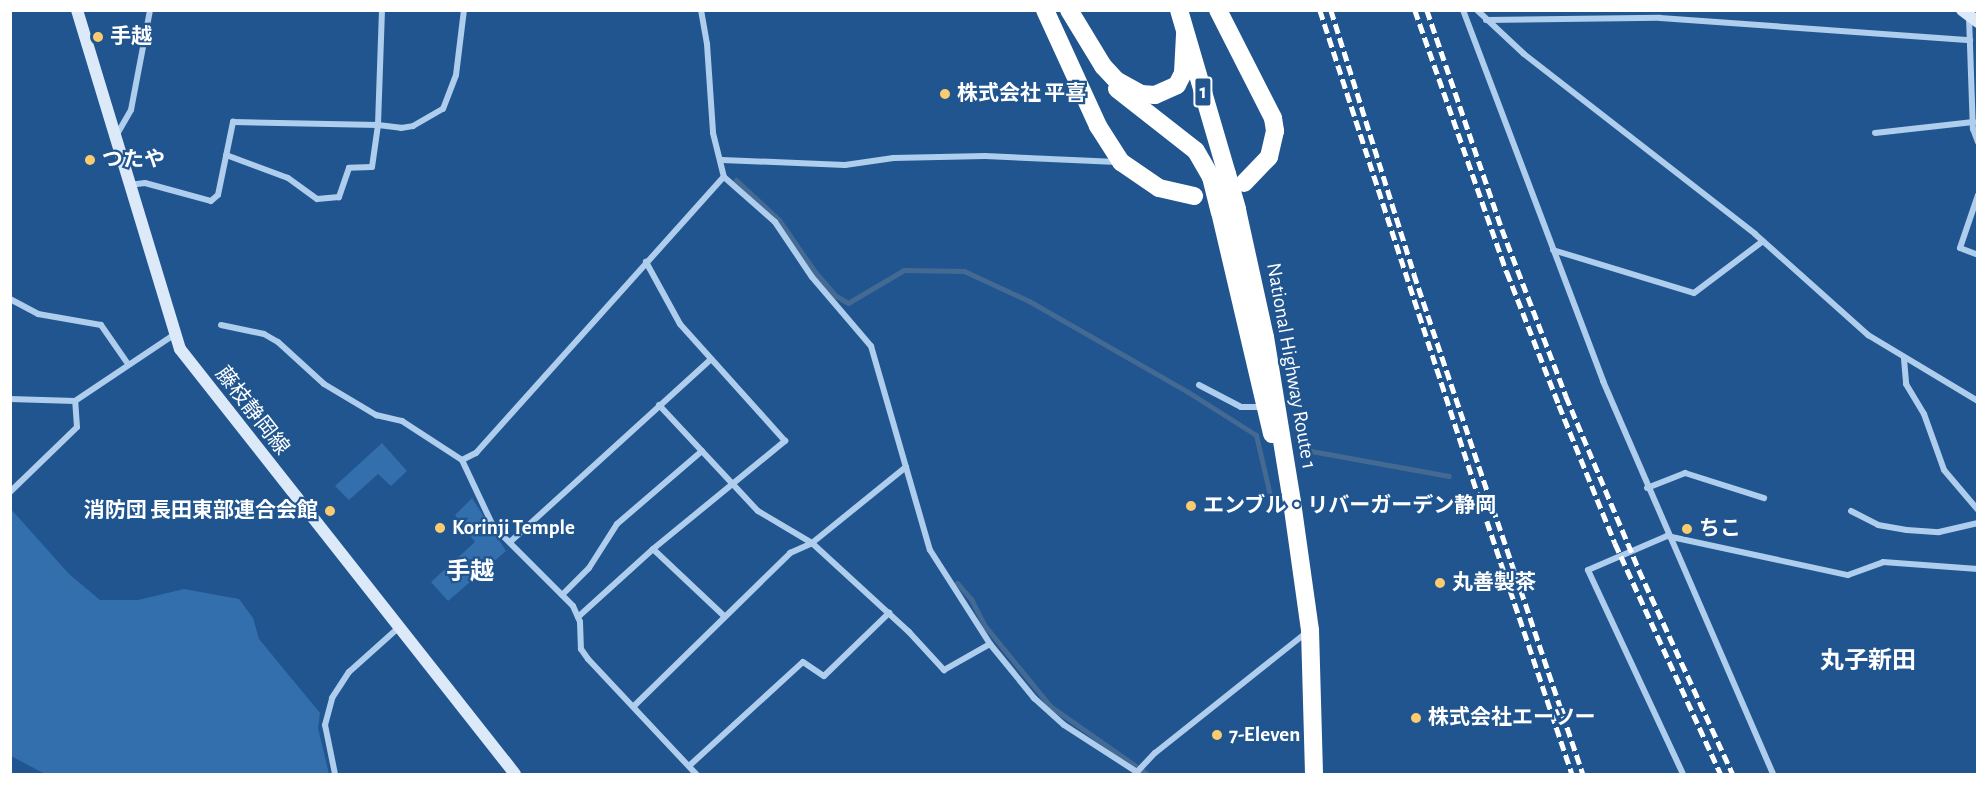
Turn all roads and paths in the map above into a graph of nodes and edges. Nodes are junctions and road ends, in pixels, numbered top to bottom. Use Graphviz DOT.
graph roads {
  1 [pos="77,10"];
  2 [pos="150,10"];
  3 [pos="382,10"];
  4 [pos="464,10"];
  5 [pos="701,10"];
  6 [pos="1045,10"];
  7 [pos="1069,10"];
  8 [pos="1179,10"];
  9 [pos="1218,10"];
  10 [pos="1463,10"];
  11 [pos="1477,10"];
  12 [pos="1970,16"];
  13 [pos="1486,20"];
  14 [pos="1185,33"];
  15 [pos="1970,40"];
  16 [pos="1089,45"];
  17 [pos="1973,122"];
  18 [pos="378,125"];
  19 [pos="1875,133"];
  20 [pos="115,136"];
  21 [pos="1977,142"];
  22 [pos="226,155"];
  23 [pos="722,160"];
  24 [pos="1121,162"];
  25 [pos="1219,175"];
  26 [pos="724,177"];
  27 [pos="1244,183"];
  28 [pos="129,185"];
  29 [pos="1977,195"];
  30 [pos="1194,196"];
  31 [pos="1229,211"];
  32 [pos="1763,241"];
  33 [pos="1552,250"];
  34 [pos="1977,255"];
  35 [pos="646,262"];
  36 [pos="10,299"];
  37 [pos="221,325"];
  38 [pos="175,334"];
  39 [pos="711,359"];
  40 [pos="1904,359"];
  41 [pos="128,364"];
  42 [pos="1199,385"];
  43 [pos="10,399"];
  44 [pos="75,401"];
  45 [pos="1977,401"];
  46 [pos="659,405"];
  47 [pos="1264,407"];
  48 [pos="702,451"];
  49 [pos="462,460"];
  50 [pos="906,467"];
  51 [pos="732,483"];
  52 [pos="1647,488"];
  53 [pos="10,492"];
  54 [pos="1764,498"];
  55 [pos="1292,502"];
  56 [pos="1977,510"];
  57 [pos="1851,511"];
  58 [pos="1977,524"];
  59 [pos="1667,537"];
  60 [pos="510,542"];
  61 [pos="812,543"];
  62 [pos="653,549"];
  63 [pos="1977,569"];
  64 [pos="562,595"];
  65 [pos="889,614"];
  66 [pos="724,616"];
  67 [pos="578,617"];
  68 [pos="398,628"];
  69 [pos="1310,630"];
  70 [pos="990,644"];
  71 [pos="634,706"];
  72 [pos="689,766"];
  73 [pos="1136,773"];
  74 [pos="334,774"];
  75 [pos="515,774"];
  76 [pos="696,774"];
  77 [pos="1314,774"];
  78 [pos="1683,774"];
  79 [pos="1773,774"];
  1 -- 20 [label="main road, 藤枝静岡線"];
  2 -- 20 [label="street"];
  3 -- 18 [label="street"];
  4 -- 18 [label="street"];
  5 -- 23 [label="street"];
  6 -- 24 [label="highway"];
  7 -- 16 [label="highway"];
  8 -- 14 [label="highway, National Highway Route 1 / 1"];
  9 -- 27 [label="highway"];
  10 -- 33 [label="street"];
  11 -- 13 [label="street"];
  12 -- 15 [label="street"];
  13 -- 15 [label="street"];
  13 -- 32 [label="street"];
  14 -- 16 [label="highway"];
  14 -- 25 [label="highway, National Highway Route 1 / 1"];
  15 -- 17 [label="street"];
  16 -- 25 [label="highway"];
  17 -- 19 [label="street"];
  17 -- 21 [label="street"];
  18 -- 22 [label="street"];
  18 -- 22 [label="street"];
  20 -- 28 [label="main road, 藤枝静岡線"];
  22 -- 28 [label="street"];
  23 -- 24 [label="street"];
  23 -- 26 [label="street"];
  24 -- 30 [label="highway"];
  25 -- 31 [label="highway, National Highway Route 1 / 1, bridge"];
  26 -- 35 [label="street"];
  26 -- 50 [label="street"];
  28 -- 38 [label="main road, 藤枝静岡線"];
  29 -- 34 [label="street"];
  31 -- 47 [label="highway"];
  31 -- 55 [label="highway, National Highway Route 1 / 1"];
  32 -- 33 [label="street"];
  32 -- 40 [label="street"];
  33 -- 52 [label="street"];
  35 -- 39 [label="street"];
  35 -- 49 [label="street"];
  36 -- 41 [label="street"];
  37 -- 49 [label="street"];
  38 -- 41 [label="street"];
  38 -- 68 [label="main road, 藤枝静岡線"];
  39 -- 46 [label="street"];
  39 -- 51 [label="street"];
  40 -- 45 [label="street"];
  40 -- 56 [label="street"];
  41 -- 44 [label="street"];
  42 -- 47 [label="street"];
  43 -- 44 [label="street"];
  44 -- 53 [label="street"];
  46 -- 48 [label="street"];
  46 -- 60 [label="street"];
  47 -- 55 [label="highway"];
  48 -- 51 [label="street"];
  48 -- 64 [label="street"];
  49 -- 60 [label="street"];
  50 -- 61 [label="street"];
  50 -- 70 [label="street"];
  51 -- 61 [label="street"];
  51 -- 62 [label="street"];
  52 -- 54 [label="street"];
  52 -- 59 [label="street"];
  55 -- 69 [label="highway, National Highway Route 1 / 1"];
  57 -- 58 [label="street"];
  59 -- 63 [label="street"];
  59 -- 78 [label="street"];
  59 -- 79 [label="street"];
  60 -- 64 [label="street"];
  61 -- 65 [label="street"];
  61 -- 66 [label="street"];
  62 -- 66 [label="street"];
  62 -- 67 [label="street"];
  64 -- 67 [label="street"];
  65 -- 70 [label="street"];
  65 -- 72 [label="street"];
  66 -- 71 [label="street"];
  67 -- 71 [label="street"];
  68 -- 74 [label="street"];
  68 -- 75 [label="main road, 藤枝静岡線"];
  69 -- 73 [label="street"];
  69 -- 77 [label="highway, National Highway Route 1 / 1"];
  70 -- 73 [label="street"];
  71 -- 72 [label="street"];
  72 -- 76 [label="street"];
}
